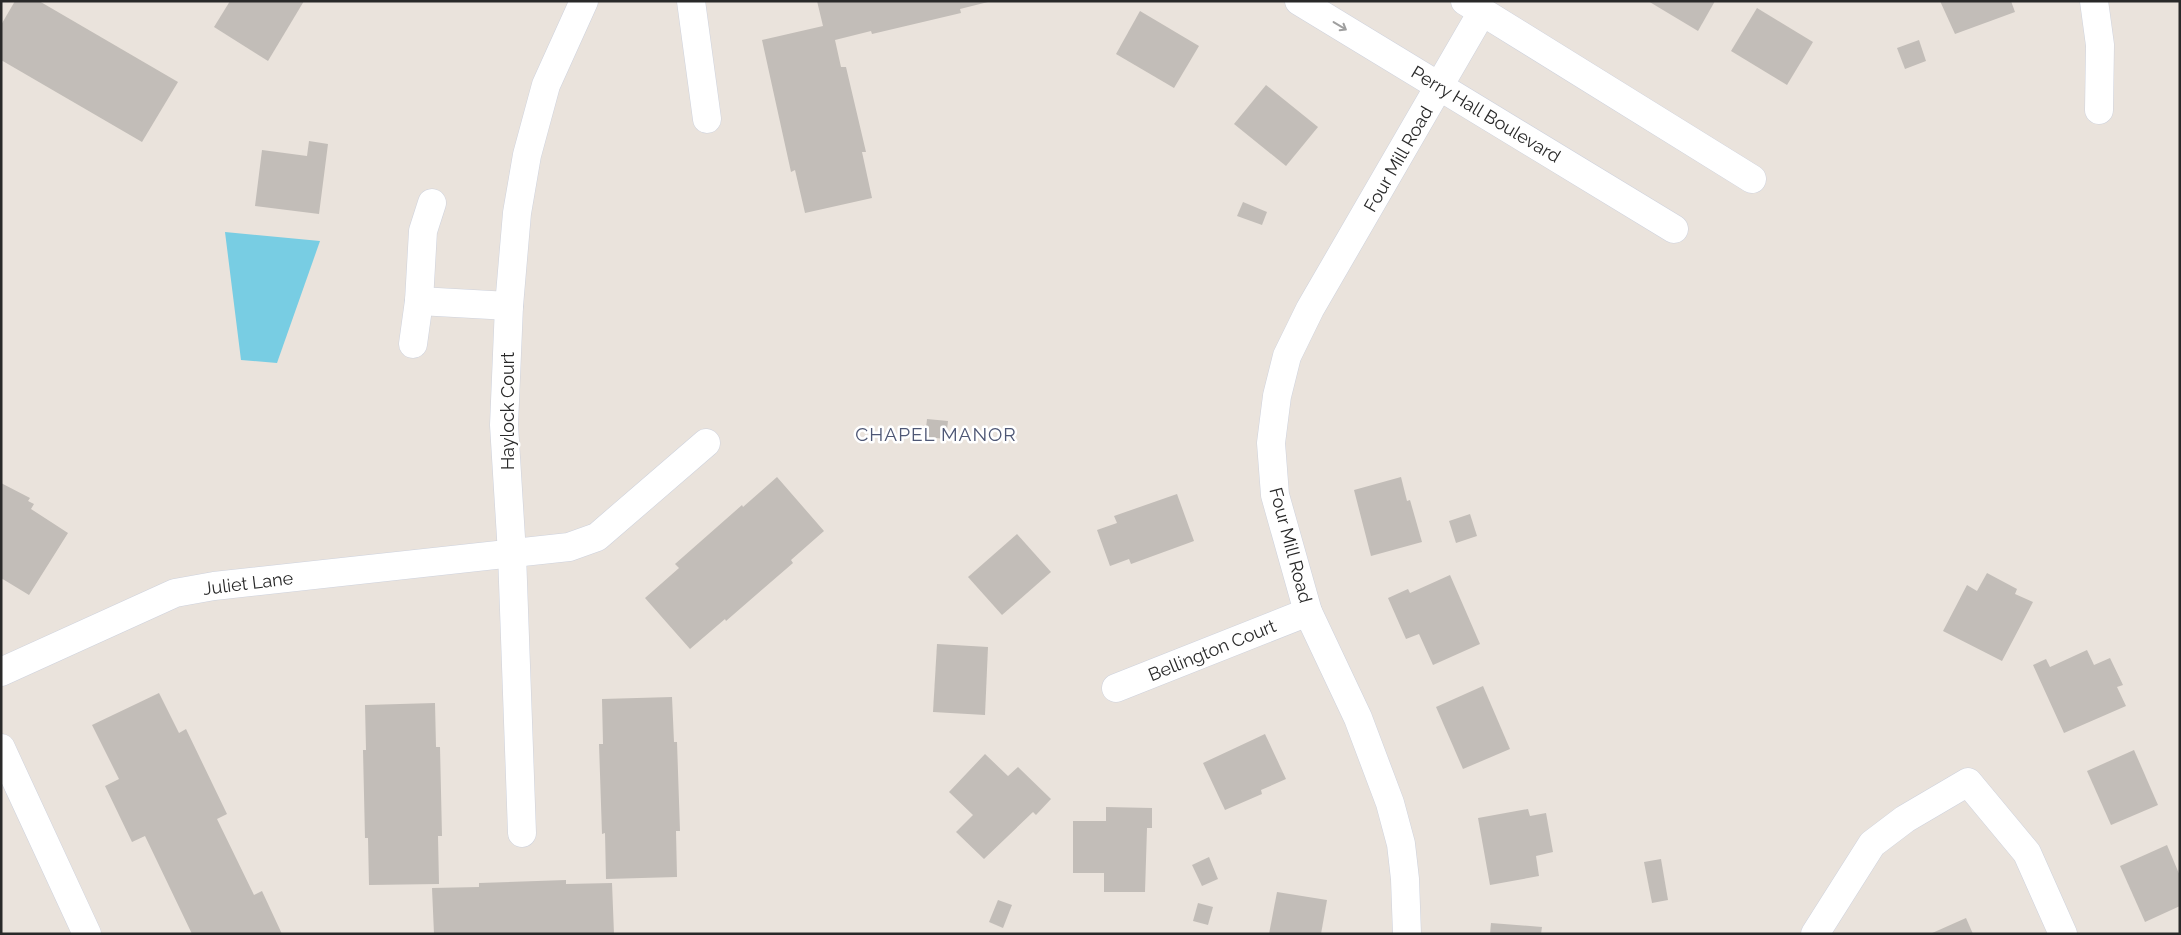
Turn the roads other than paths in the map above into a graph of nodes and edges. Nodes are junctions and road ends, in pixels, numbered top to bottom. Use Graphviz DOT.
graph roads {
  1 [pos="584,1"];
  2 [pos="691,1"];
  3 [pos="1299,1"];
  4 [pos="2094,1"];
  5 [pos="1474,6"];
  6 [pos="1440,85"];
  7 [pos="2100,110"];
  8 [pos="707,119"];
  9 [pos="1752,179"];
  10 [pos="432,203"];
  11 [pos="1674,229"];
  12 [pos="418,301"];
  13 [pos="509,306"];
  14 [pos="413,344"];
  15 [pos="706,443"];
  16 [pos="512,554"];
  17 [pos="1308,612"];
  18 [pos="1,672"];
  19 [pos="1116,688"];
  20 [pos="1,748"];
  21 [pos="522,834"];
  22 [pos="87,934"];
  23 [pos="1407,934"];
  24 [pos="1815,934"];
  25 [pos="2063,934"];
  1 -- 13 [label="street, Haylock Court"];
  2 -- 8 [label="street"];
  3 -- 6 [label="street, Perry Hall Boulevard, one-way"];
  4 -- 7 [label="street"];
  5 -- 6 [label="street, Four Mill Road"];
  5 -- 9 [label="street"];
  6 -- 11 [label="street, Perry Hall Boulevard"];
  6 -- 17 [label="street, Four Mill Road"];
  10 -- 12 [label="street"];
  12 -- 13 [label="street"];
  12 -- 14 [label="street"];
  13 -- 16 [label="street, Haylock Court"];
  15 -- 16 [label="street, Juliet Lane"];
  16 -- 18 [label="street, Juliet Lane"];
  16 -- 21 [label="street, Haylock Court"];
  17 -- 19 [label="street, Bellington Court"];
  17 -- 23 [label="street, Four Mill Road"];
  20 -- 22 [label="street"];
  24 -- 25 [label="street"];
}
